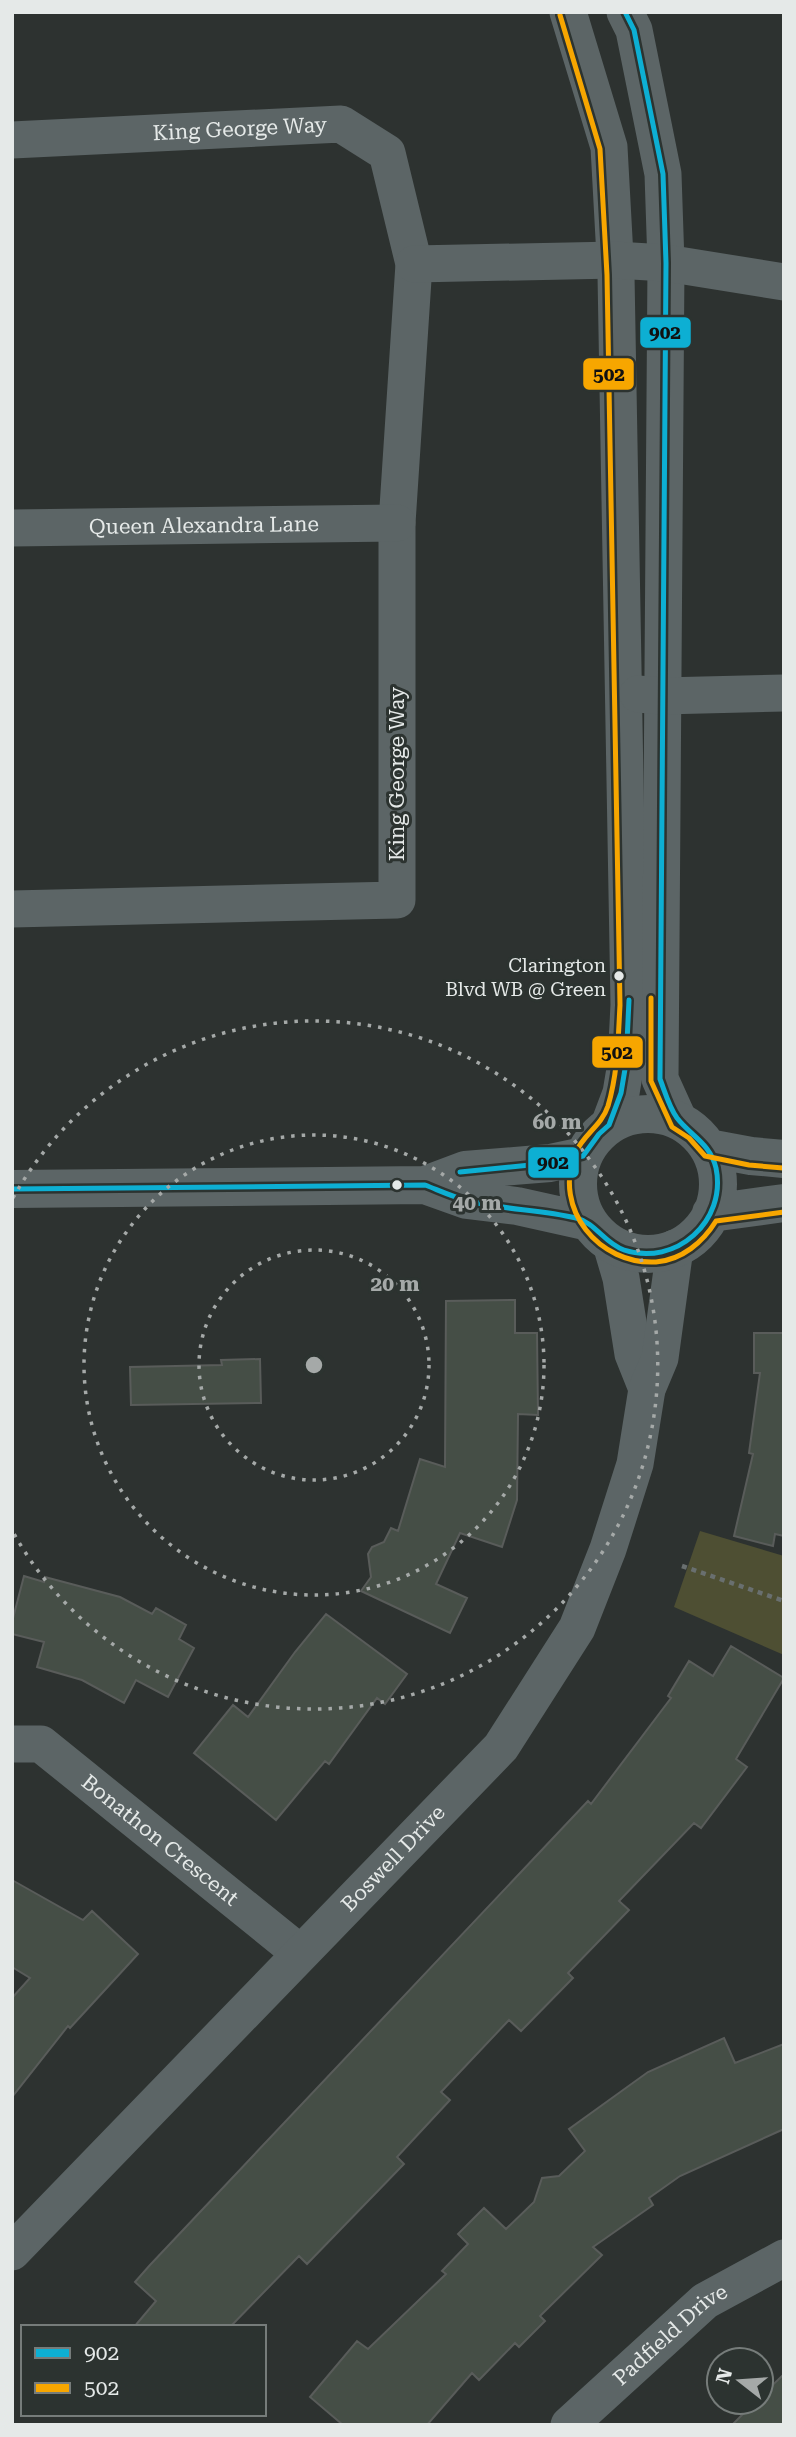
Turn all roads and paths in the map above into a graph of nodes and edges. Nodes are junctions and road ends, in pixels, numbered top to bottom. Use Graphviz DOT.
graph roads {
  1 [pos="568,12"];
  2 [pos="625,12"];
  3 [pos="12,140"];
  4 [pos="615,260"];
  5 [pos="666,263"];
  6 [pos="414,264"];
  7 [pos="784,282"];
  8 [pos="397,523"];
  9 [pos="12,527"];
  10 [pos="623,693"];
  11 [pos="784,693"];
  12 [pos="662,696"];
  13 [pos="12,909"];
  14 [pos="679,1121"];
  15 [pos="609,1125"];
  16 [pos="708,1148"];
  17 [pos="583,1156"];
  18 [pos="784,1159"];
  19 [pos="425,1185"];
  20 [pos="12,1189"];
  21 [pos="784,1203"];
  22 [pos="711,1213"];
  23 [pos="600,1233"];
  24 [pos="675,1248"];
  25 [pos="647,1389"];
  26 [pos="682,1566"];
  27 [pos="784,1601"];
  28 [pos="12,1744"];
  29 [pos="300,1953"];
  30 [pos="12,2252"];
  31 [pos="784,2258"];
  32 [pos="569,2425"];
  1 -- 4 [label="street"];
  2 -- 5 [label="street"];
  3 -- 6 [label="street, King George Way"];
  4 -- 5 [label="street"];
  4 -- 6 [label="street"];
  4 -- 10 [label="street"];
  5 -- 7 [label="street"];
  5 -- 12 [label="street"];
  6 -- 8 [label="street, King George Way"];
  8 -- 9 [label="street, Queen Alexandra Lane"];
  8 -- 13 [label="street, King George Way"];
  10 -- 12 [label="street"];
  10 -- 15 [label="street"];
  11 -- 12 [label="street"];
  12 -- 14 [label="street"];
  14 -- 15 [label="street"];
  14 -- 16 [label="street"];
  15 -- 17 [label="street"];
  16 -- 18 [label="street"];
  16 -- 22 [label="street"];
  17 -- 19 [label="street"];
  17 -- 23 [label="street"];
  19 -- 20 [label="street"];
  19 -- 23 [label="street"];
  21 -- 22 [label="street"];
  22 -- 24 [label="street"];
  23 -- 24 [label="street"];
  23 -- 25 [label="street"];
  24 -- 25 [label="street, Boswell Drive"];
  25 -- 29 [label="street, Boswell Drive"];
  26 -- 27 [label="path"];
  28 -- 29 [label="street, Bonathon Crescent"];
  29 -- 30 [label="street, Boswell Drive"];
  31 -- 32 [label="street, Padfield Drive"];
}
